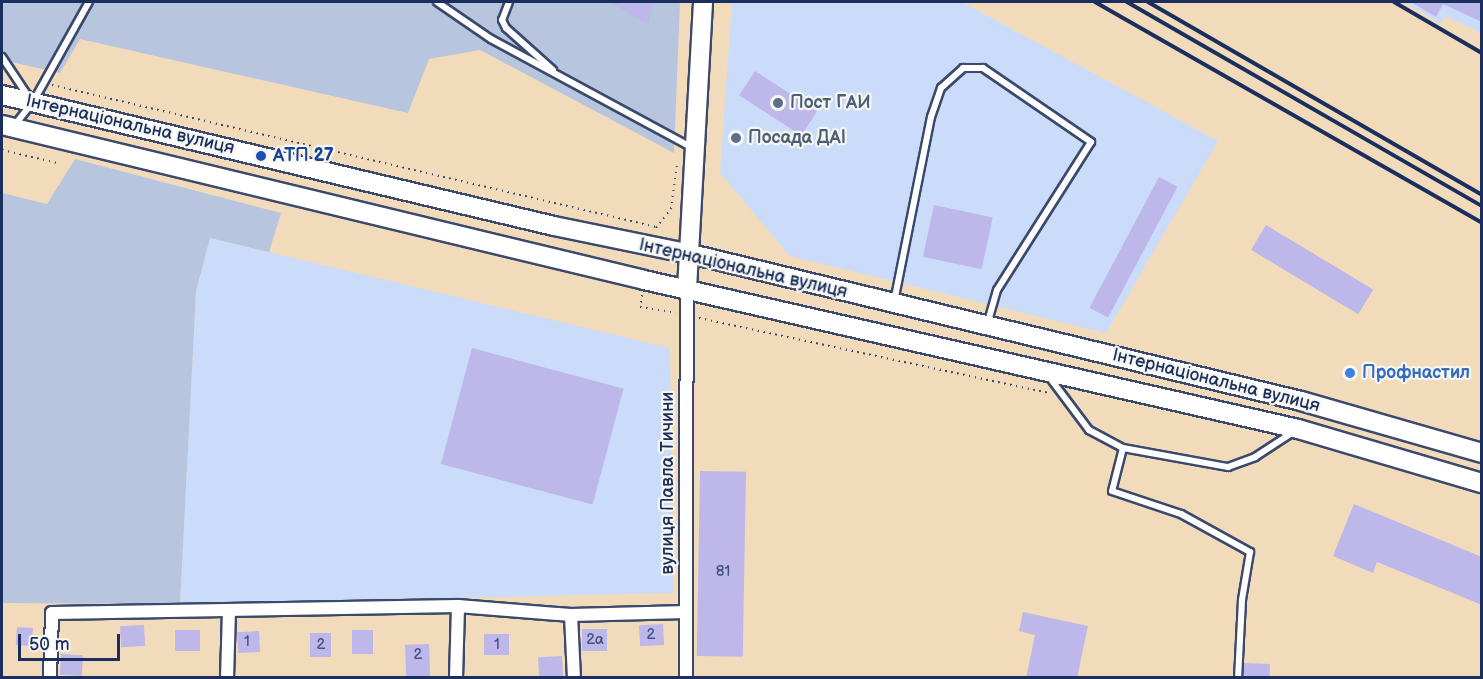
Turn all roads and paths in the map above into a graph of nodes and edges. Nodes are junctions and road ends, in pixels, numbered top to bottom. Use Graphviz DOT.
graph roads {
  1 [pos="89,2"];
  2 [pos="437,2"];
  3 [pos="509,2"];
  4 [pos="703,2"];
  5 [pos="2,57"];
  6 [pos="561,78"];
  7 [pos="44,83"];
  8 [pos="2,95"];
  9 [pos="33,102"];
  10 [pos="7,127"];
  11 [pos="687,145"];
  12 [pos="2,150"];
  13 [pos="58,163"];
  14 [pos="657,227"];
  15 [pos="649,247"];
  16 [pos="691,254"];
  17 [pos="644,280"];
  18 [pos="687,289"];
  19 [pos="893,303"];
  20 [pos="685,315"];
  21 [pos="987,326"];
  22 [pos="1044,370"];
  23 [pos="1063,397"];
  24 [pos="1298,429"];
  25 [pos="1123,447"];
  26 [pos="1482,453"];
  27 [pos="1482,483"];
  28 [pos="458,606"];
  29 [pos="229,610"];
  30 [pos="686,612"];
  31 [pos="571,615"];
  32 [pos="50,678"];
  33 [pos="227,678"];
  34 [pos="456,678"];
  35 [pos="573,678"];
  36 [pos="686,678"];
  37 [pos="1238,678"];
  1 -- 7 [label="lane"];
  2 -- 6 [label="lane"];
  3 -- 6 [label="lane"];
  4 -- 11 [label="main road"];
  5 -- 9 [label="lane"];
  6 -- 11 [label="lane"];
  7 -- 9 [label="lane"];
  7 -- 14 [label="path"];
  8 -- 9 [label="main road, Інтернаціональна вулиця"];
  9 -- 10 [label="lane"];
  9 -- 15 [label="main road, Інтернаціональна вулиця"];
  10 -- 17 [label="main road, Інтернаціональна вулиця"];
  11 -- 14 [label="path"];
  11 -- 16 [label="main road"];
  12 -- 13 [label="path"];
  14 -- 15 [label="path"];
  15 -- 16 [label="main road, Інтернаціональна вулиця"];
  16 -- 18 [label="main road"];
  16 -- 19 [label="main road, Інтернаціональна вулиця"];
  17 -- 18 [label="main road, Інтернаціональна вулиця"];
  17 -- 20 [label="path"];
  18 -- 20 [label="street, вулиця Павла Тичини"];
  18 -- 22 [label="main road, Інтернаціональна вулиця"];
  19 -- 21 [label="main road, Інтернаціональна вулиця"];
  19 -- 21 [label="lane"];
  20 -- 23 [label="path"];
  20 -- 30 [label="street, вулиця Павла Тичини"];
  21 -- 26 [label="main road, Інтернаціональна вулиця"];
  22 -- 23 [label="lane"];
  22 -- 24 [label="main road, Інтернаціональна вулиця"];
  23 -- 25 [label="lane"];
  24 -- 25 [label="lane"];
  24 -- 27 [label="main road, Інтернаціональна вулиця"];
  25 -- 37 [label="lane"];
  28 -- 29 [label="street"];
  28 -- 31 [label="street"];
  28 -- 34 [label="street"];
  29 -- 32 [label="street"];
  29 -- 33 [label="street"];
  30 -- 31 [label="street"];
  30 -- 36 [label="street, вулиця Павла Тичини"];
  31 -- 35 [label="street"];
}
